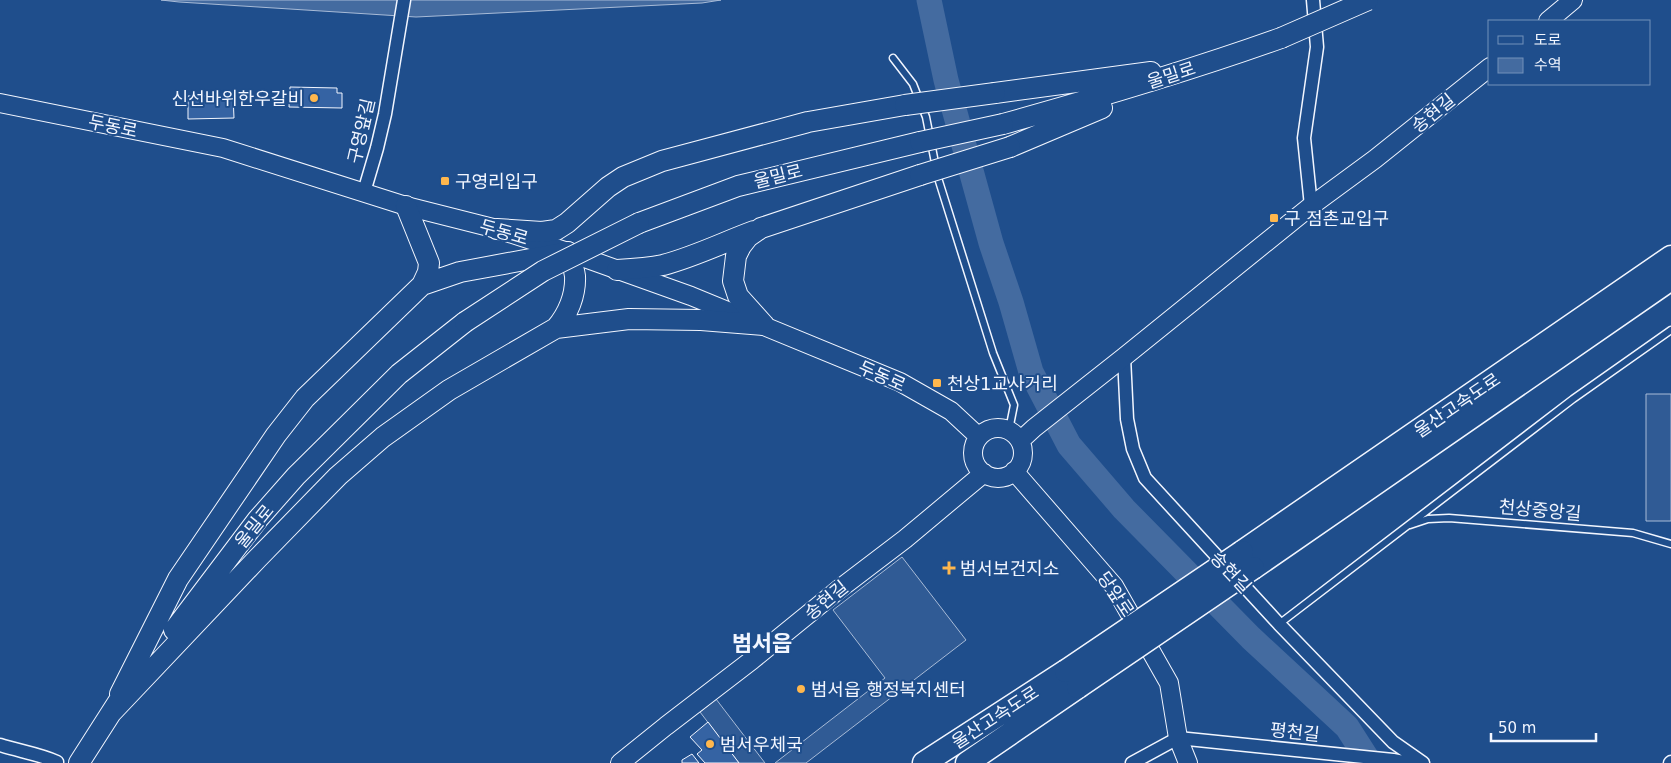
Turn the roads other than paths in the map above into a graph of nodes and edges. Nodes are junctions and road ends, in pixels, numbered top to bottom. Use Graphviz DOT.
graph roads {
  1 [pos="404,0"];
  2 [pos="1313,0"];
  3 [pos="1368,0"];
  4 [pos="1573,0"];
  5 [pos="1549,20"];
  6 [pos="893,58"];
  7 [pos="1202,65"];
  8 [pos="1488,69"];
  9 [pos="0,103"];
  10 [pos="364,192"];
  11 [pos="598,194"];
  12 [pos="406,206"];
  13 [pos="1311,206"];
  14 [pos="761,228"];
  15 [pos="497,229"];
  16 [pos="574,254"];
  17 [pos="1671,257"];
  18 [pos="618,270"];
  19 [pos="1671,279"];
  20 [pos="422,285"];
  21 [pos="764,325"];
  22 [pos="556,328"];
  23 [pos="1671,330"];
  24 [pos="1124,357"];
  25 [pos="1014,436"];
  26 [pos="979,437"];
  27 [pos="1014,471"];
  28 [pos="984,473"];
  29 [pos="1406,526"];
  30 [pos="1671,544"];
  31 [pos="1248,560"];
  32 [pos="1279,624"];
  33 [pos="1072,679"];
  34 [pos="111,713"];
  35 [pos="1178,738"];
  36 [pos="0,745"];
  37 [pos="58,762"];
  38 [pos="79,763"];
  39 [pos="620,763"];
  40 [pos="924,763"];
  41 [pos="967,763"];
  42 [pos="1132,763"];
  43 [pos="1188,763"];
  44 [pos="1408,763"];
  45 [pos="1423,763"];
  1 -- 10 [label="street, 구영앞길"];
  2 -- 13 [label="street"];
  3 -- 7 [label="main road, 울밀로, bridge"];
  4 -- 5 [label="main road"];
  6 -- 25 [label="lane"];
  7 -- 11 [label="main road, bridge"];
  7 -- 14 [label="main road, bridge"];
  7 -- 34 [label="main road, 울밀로, bridge"];
  8 -- 13 [label="main road, 송현길"];
  9 -- 10 [label="main road, 두동로"];
  10 -- 12 [label="main road, 두동로"];
  11 -- 15 [label="main road"];
  11 -- 16 [label="main road"];
  12 -- 15 [label="main road, 두동로"];
  12 -- 20 [label="main road"];
  13 -- 24 [label="main road"];
  14 -- 18 [label="main road"];
  14 -- 21 [label="main road"];
  15 -- 16 [label="main road, 두동로"];
  16 -- 18 [label="main road, 두동로"];
  16 -- 20 [label="main road"];
  16 -- 22 [label="main road"];
  17 -- 31 [label="highway, 울산고속도로"];
  18 -- 21 [label="main road, 두동로"];
  19 -- 31 [label="highway, 울산고속도로"];
  20 -- 34 [label="main road"];
  21 -- 22 [label="main road"];
  21 -- 26 [label="main road, 두동로"];
  22 -- 34 [label="main road"];
  23 -- 29 [label="lane"];
  24 -- 25 [label="main road"];
  24 -- 32 [label="street, 송현길"];
  25 -- 26 [label="main road"];
  25 -- 27 [label="main road"];
  26 -- 28 [label="main road"];
  27 -- 28 [label="main road"];
  27 -- 35 [label="main road, 당앞로"];
  28 -- 39 [label="main road, 송현길"];
  29 -- 30 [label="lane, 천상중앙길"];
  29 -- 32 [label="lane"];
  31 -- 33 [label="highway, bridge"];
  32 -- 45 [label="street"];
  33 -- 40 [label="highway, 울산고속도로"];
  33 -- 41 [label="highway, 울산고속도로"];
  34 -- 38 [label="main road, 울밀로"];
  35 -- 42 [label="street"];
  35 -- 43 [label="main road, 당앞로"];
  35 -- 44 [label="street, 평천길"];
  36 -- 37 [label="street"];
}
